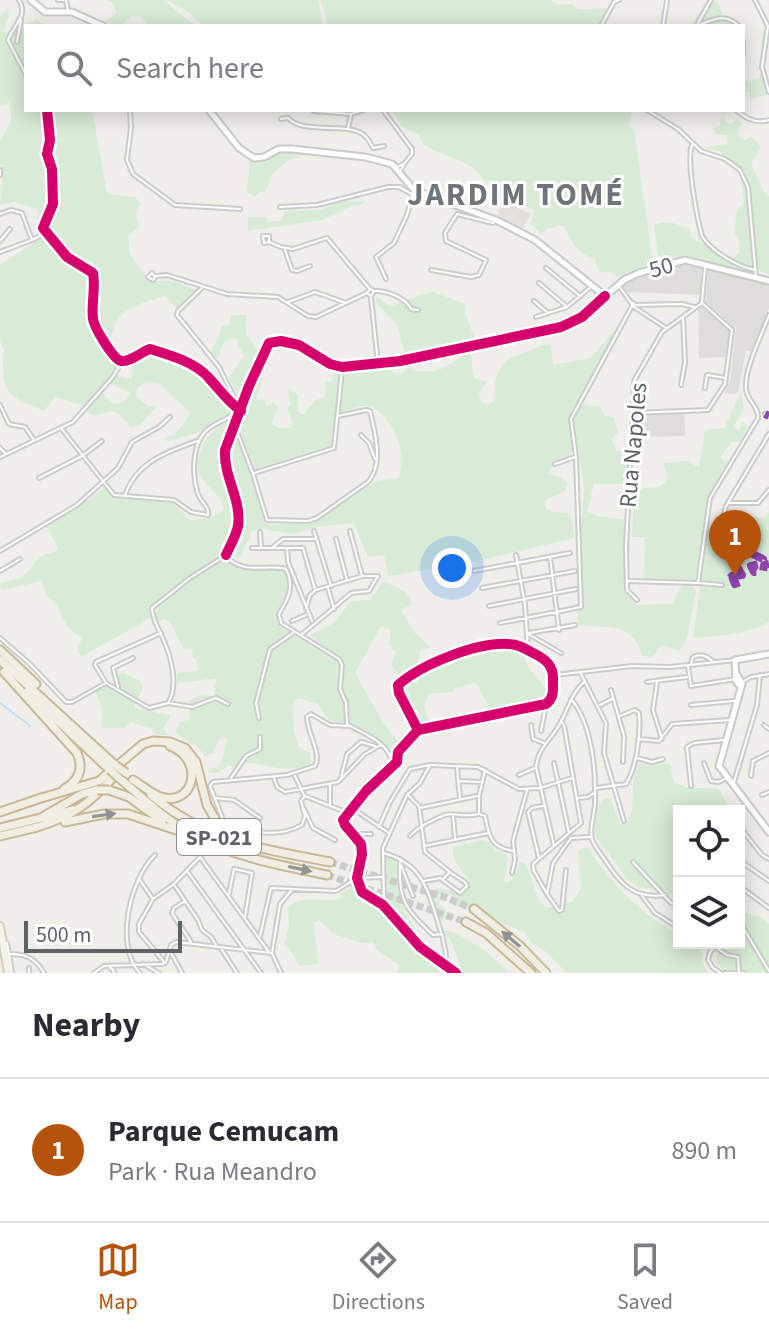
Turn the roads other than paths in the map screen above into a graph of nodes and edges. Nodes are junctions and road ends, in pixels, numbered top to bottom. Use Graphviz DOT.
graph roads {
  1 [pos="19,0"];
  2 [pos="31,0"];
  3 [pos="58,0"];
  4 [pos="66,0"];
  5 [pos="619,0"];
  6 [pos="667,0"];
  7 [pos="711,0"];
  8 [pos="755,0"];
  9 [pos="68,12"];
  10 [pos="21,19"];
  11 [pos="89,19"];
  12 [pos="92,24"];
  13 [pos="99,24"];
  14 [pos="602,24"];
  15 [pos="663,24"];
  16 [pos="697,24"];
  17 [pos="702,24"];
  18 [pos="736,24"];
  19 [pos="769,29"];
  20 [pos="17,42"];
  21 [pos="769,69"];
  22 [pos="24,71"];
  23 [pos="762,71"];
  24 [pos="769,92"];
  25 [pos="47,112"];
  26 [pos="130,112"];
  27 [pos="211,112"];
  28 [pos="326,112"];
  29 [pos="358,112"];
  30 [pos="384,112"];
  31 [pos="650,112"];
  32 [pos="739,112"];
  33 [pos="351,114"];
  34 [pos="281,119"];
  35 [pos="769,120"];
  36 [pos="348,131"];
  37 [pos="693,144"];
  38 [pos="384,146"];
  39 [pos="373,148"];
  40 [pos="370,158"];
  41 [pos="404,164"];
  42 [pos="0,170"];
  43 [pos="398,171"];
  44 [pos="0,175"];
  45 [pos="413,192"];
  46 [pos="280,207"];
  47 [pos="240,209"];
  48 [pos="0,214"];
  49 [pos="496,220"];
  50 [pos="10,229"];
  51 [pos="45,233"];
  52 [pos="32,240"];
  53 [pos="0,241"];
  54 [pos="269,242"];
  55 [pos="285,249"];
  56 [pos="0,252"];
  57 [pos="705,264"];
  58 [pos="310,266"];
  59 [pos="546,268"];
  60 [pos="431,270"];
  61 [pos="755,270"];
  62 [pos="155,276"];
  63 [pos="756,278"];
  64 [pos="386,279"];
  65 [pos="769,281"];
  66 [pos="539,283"];
  67 [pos="593,285"];
  68 [pos="618,285"];
  69 [pos="203,287"];
  70 [pos="370,291"];
  71 [pos="605,296"];
  72 [pos="581,297"];
  73 [pos="534,301"];
  74 [pos="287,303"];
  75 [pos="346,303"];
  76 [pos="702,303"];
  77 [pos="633,305"];
  78 [pos="567,307"];
  79 [pos="695,307"];
  80 [pos="418,310"];
  81 [pos="549,314"];
  82 [pos="769,315"];
  83 [pos="683,316"];
  84 [pos="536,317"];
  85 [pos="666,328"];
  86 [pos="122,361"];
  87 [pos="378,364"];
  88 [pos="342,367"];
  89 [pos="726,379"];
  90 [pos="681,385"];
  91 [pos="705,388"];
  92 [pos="0,405"];
  93 [pos="240,410"];
  94 [pos="632,413"];
  95 [pos="765,414"];
  96 [pos="338,416"];
  97 [pos="769,416"];
  98 [pos="170,417"];
  99 [pos="61,428"];
  100 [pos="235,428"];
  101 [pos="769,434"];
  102 [pos="361,435"];
  103 [pos="200,440"];
  104 [pos="34,441"];
  105 [pos="102,441"];
  106 [pos="370,446"];
  107 [pos="376,446"];
  108 [pos="0,448"];
  109 [pos="6,454"];
  110 [pos="82,456"];
  111 [pos="0,457"];
  112 [pos="576,457"];
  113 [pos="375,461"];
  114 [pos="555,464"];
  115 [pos="253,474"];
  116 [pos="39,478"];
  117 [pos="103,482"];
  118 [pos="769,490"];
  119 [pos="125,496"];
  120 [pos="728,503"];
  121 [pos="722,522"];
  122 [pos="314,531"];
  123 [pos="350,531"];
  124 [pos="260,532"];
  125 [pos="317,539"];
  126 [pos="336,539"];
  127 [pos="287,547"];
  128 [pos="252,548"];
  129 [pos="261,548"];
  130 [pos="272,548"];
  131 [pos="1,551"];
  132 [pos="570,553"];
  133 [pos="226,555"];
  134 [pos="516,555"];
  135 [pos="550,556"];
  136 [pos="20,559"];
  137 [pos="517,561"];
  138 [pos="0,571"];
  139 [pos="474,571"];
  140 [pos="575,571"];
  141 [pos="552,575"];
  142 [pos="362,576"];
  143 [pos="520,580"];
  144 [pos="347,581"];
  145 [pos="626,581"];
  146 [pos="698,583"];
  147 [pos="722,585"];
  148 [pos="329,586"];
  149 [pos="482,588"];
  150 [pos="576,589"];
  151 [pos="316,590"];
  152 [pos="555,593"];
  153 [pos="524,598"];
  154 [pos="637,600"];
  155 [pos="489,606"];
  156 [pos="306,608"];
  157 [pos="334,610"];
  158 [pos="558,611"];
  159 [pos="308,614"];
  160 [pos="526,617"];
  161 [pos="292,621"];
  162 [pos="313,622"];
  163 [pos="500,623"];
  164 [pos="575,625"];
  165 [pos="559,630"];
  166 [pos="294,632"];
  167 [pos="161,633"];
  168 [pos="527,633"];
  169 [pos="301,635"];
  170 [pos="0,638"];
  171 [pos="0,650"];
  172 [pos="528,650"];
  173 [pos="561,653"];
  174 [pos="769,654"];
  175 [pos="133,658"];
  176 [pos="0,660"];
  177 [pos="735,660"];
  178 [pos="714,662"];
  179 [pos="689,665"];
  180 [pos="2,671"];
  181 [pos="580,672"];
  182 [pos="769,674"];
  183 [pos="553,675"];
  184 [pos="760,675"];
  185 [pos="688,677"];
  186 [pos="585,681"];
  187 [pos="739,681"];
  188 [pos="647,682"];
  189 [pos="657,682"];
  190 [pos="106,683"];
  191 [pos="118,688"];
  192 [pos="611,690"];
  193 [pos="613,698"];
  194 [pos="571,699"];
  195 [pos="737,701"];
  196 [pos="168,703"];
  197 [pos="228,704"];
  198 [pos="546,704"];
  199 [pos="599,705"];
  200 [pos="691,705"];
  201 [pos="620,716"];
  202 [pos="259,718"];
  203 [pos="731,720"];
  204 [pos="561,721"];
  205 [pos="531,725"];
  206 [pos="764,725"];
  207 [pos="349,726"];
  208 [pos="769,729"];
  209 [pos="418,730"];
  210 [pos="541,731"];
  211 [pos="260,737"];
  212 [pos="638,739"];
  213 [pos="662,740"];
  214 [pos="725,740"];
  215 [pos="544,743"];
  216 [pos="93,744"];
  217 [pos="380,746"];
  218 [pos="769,753"];
  219 [pos="635,757"];
  220 [pos="663,759"];
  221 [pos="623,762"];
  222 [pos="554,763"];
  223 [pos="704,763"];
  224 [pos="430,765"];
  225 [pos="393,766"];
  226 [pos="112,767"];
  227 [pos="457,767"];
  228 [pos="536,767"];
  229 [pos="485,770"];
  230 [pos="294,774"];
  231 [pos="519,775"];
  232 [pos="122,776"];
  233 [pos="735,776"];
  234 [pos="751,776"];
  235 [pos="274,777"];
  236 [pos="574,778"];
  237 [pos="341,779"];
  238 [pos="727,779"];
  239 [pos="133,780"];
  240 [pos="230,780"];
  241 [pos="459,781"];
  242 [pos="481,782"];
  243 [pos="557,782"];
  244 [pos="330,783"];
  245 [pos="613,786"];
  246 [pos="691,786"];
  247 [pos="733,786"];
  248 [pos="540,788"];
  249 [pos="300,789"];
  250 [pos="527,789"];
  251 [pos="595,790"];
  252 [pos="98,792"];
  253 [pos="769,792"];
  254 [pos="407,795"];
  255 [pos="762,795"];
  256 [pos="305,796"];
  257 [pos="479,796"];
  258 [pos="577,797"];
  259 [pos="213,798"];
  260 [pos="38,799"];
  261 [pos="460,799"];
  262 [pos="544,806"];
  263 [pos="330,807"];
  264 [pos="303,808"];
  265 [pos="352,808"];
  266 [pos="419,808"];
  267 [pos="1,811"];
  268 [pos="348,813"];
  269 [pos="479,814"];
  270 [pos="454,815"];
  271 [pos="260,818"];
  272 [pos="624,821"];
  273 [pos="31,826"];
  274 [pos="379,827"];
  275 [pos="420,827"];
  276 [pos="0,828"];
  277 [pos="176,830"];
  278 [pos="769,832"];
  279 [pos="488,833"];
  280 [pos="371,834"];
  281 [pos="390,834"];
  282 [pos="745,834"];
  283 [pos="354,835"];
  284 [pos="0,836"];
  285 [pos="410,836"];
  286 [pos="570,836"];
  287 [pos="591,837"];
  288 [pos="455,838"];
  289 [pos="335,840"];
  290 [pos="217,846"];
  291 [pos="247,846"];
  292 [pos="423,846"];
  293 [pos="554,846"];
  294 [pos="514,851"];
  295 [pos="382,852"];
  296 [pos="155,855"];
  297 [pos="539,858"];
  298 [pos="769,859"];
  299 [pos="330,862"];
  300 [pos="400,862"];
  301 [pos="633,862"];
  302 [pos="745,864"];
  303 [pos="186,870"];
  304 [pos="566,870"];
  305 [pos="450,872"];
  306 [pos="512,873"];
  307 [pos="327,875"];
  308 [pos="382,877"];
  309 [pos="138,878"];
  310 [pos="357,878"];
  311 [pos="443,879"];
  312 [pos="424,881"];
  313 [pos="769,881"];
  314 [pos="174,884"];
  315 [pos="292,890"];
  316 [pos="745,890"];
  317 [pos="547,894"];
  318 [pos="229,895"];
  319 [pos="665,895"];
  320 [pos="413,896"];
  321 [pos="642,896"];
  322 [pos="153,899"];
  323 [pos="185,901"];
  324 [pos="673,901"];
  325 [pos="384,906"];
  326 [pos="768,906"];
  327 [pos="474,909"];
  328 [pos="245,917"];
  329 [pos="466,922"];
  330 [pos="673,924"];
  331 [pos="0,926"];
  332 [pos="745,931"];
  333 [pos="442,934"];
  334 [pos="260,938"];
  335 [pos="7,943"];
  336 [pos="192,943"];
  337 [pos="218,947"];
  338 [pos="713,949"];
  339 [pos="716,949"];
  340 [pos="246,950"];
  341 [pos="169,951"];
  342 [pos="271,953"];
  343 [pos="10,954"];
  344 [pos="140,963"];
  345 [pos="165,963"];
  346 [pos="131,964"];
  347 [pos="445,964"];
  348 [pos="109,966"];
  349 [pos="9,970"];
  350 [pos="769,971"];
  351 [pos="44,973"];
  352 [pos="95,973"];
  353 [pos="115,973"];
  354 [pos="140,973"];
  355 [pos="159,973"];
  356 [pos="182,973"];
  357 [pos="237,973"];
  358 [pos="261,973"];
  359 [pos="281,973"];
  360 [pos="456,973"];
  361 [pos="531,973"];
  362 [pos="546,973"];
  363 [pos="723,973"];
  364 [pos="739,973"];
  365 [pos="744,973"];
  1 -- 10 [label="street"];
  2 -- 9 [label="main road"];
  3 -- 4 [label="street"];
  4 -- 9 [label="street"];
  5 -- 14 [label="street"];
  6 -- 15 [label="street"];
  7 -- 16 [label="street"];
  8 -- 19 [label="street"];
  9 -- 11 [label="main road"];
  10 -- 20 [label="street"];
  10 -- 22 [label="street"];
  11 -- 12 [label="street"];
  11 -- 13 [label="main road"];
  17 -- 18 [label="street"];
  19 -- 23 [label="street"];
  21 -- 23 [label="street"];
  23 -- 24 [label="street"];
  25 -- 51 [label="street"];
  26 -- 47 [label="street"];
  27 -- 40 [label="main road"];
  28 -- 33 [label="street"];
  29 -- 33 [label="street"];
  30 -- 41 [label="street"];
  31 -- 37 [label="street"];
  32 -- 35 [label="street"];
  33 -- 36 [label="street"];
  34 -- 36 [label="street"];
  36 -- 39 [label="street"];
  37 -- 61 [label="street"];
  37 -- 61 [label="street"];
  38 -- 39 [label="street"];
  39 -- 40 [label="street"];
  40 -- 43 [label="main road"];
  41 -- 43 [label="street"];
  41 -- 43 [label="street"];
  42 -- 44 [label="street"];
  43 -- 45 [label="main road"];
  45 -- 46 [label="street"];
  45 -- 49 [label="main road"];
  45 -- 64 [label="street"];
  48 -- 52 [label="street"];
  49 -- 60 [label="street"];
  49 -- 67 [label="main road"];
  50 -- 53 [label="street"];
  51 -- 52 [label="street"];
  51 -- 86 [label="street"];
  52 -- 56 [label="street"];
  54 -- 55 [label="street"];
  55 -- 58 [label="street"];
  55 -- 70 [label="street"];
  57 -- 63 [label="main road, 50"];
  57 -- 68 [label="main road, 50"];
  57 -- 76 [label="street"];
  59 -- 72 [label="street"];
  61 -- 63 [label="street"];
  62 -- 69 [label="street"];
  63 -- 65 [label="main road, 50"];
  66 -- 78 [label="street"];
  67 -- 71 [label="main road"];
  67 -- 72 [label="street"];
  68 -- 71 [label="main road, 50"];
  68 -- 77 [label="street"];
  69 -- 74 [label="street"];
  69 -- 93 [label="street"];
  70 -- 75 [label="street"];
  70 -- 80 [label="street"];
  70 -- 87 [label="street"];
  71 -- 87 [label="main road, 50"];
  72 -- 78 [label="street"];
  73 -- 81 [label="street"];
  74 -- 75 [label="street"];
  74 -- 75 [label="street"];
  76 -- 79 [label="street, Rua Napoles"];
  76 -- 89 [label="street"];
  77 -- 79 [label="street"];
  77 -- 85 [label="street"];
  77 -- 112 [label="street"];
  78 -- 81 [label="street"];
  79 -- 83 [label="street, Rua Napoles"];
  81 -- 84 [label="street"];
  82 -- 146 [label="street"];
  83 -- 85 [label="street, Rua Napoles"];
  83 -- 90 [label="street"];
  85 -- 94 [label="street, Rua Napoles"];
  86 -- 93 [label="street"];
  86 -- 99 [label="street"];
  87 -- 88 [label="main road, 50"];
  88 -- 93 [label="main road"];
  88 -- 96 [label="street"];
  89 -- 91 [label="street"];
  89 -- 94 [label="street"];
  92 -- 104 [label="street"];
  93 -- 100 [label="street"];
  93 -- 103 [label="street"];
  94 -- 145 [label="street, Rua Napoles"];
  95 -- 97 [label="street"];
  96 -- 107 [label="street"];
  96 -- 115 [label="street"];
  98 -- 117 [label="street"];
  99 -- 104 [label="street"];
  99 -- 110 [label="street"];
  100 -- 115 [label="street"];
  100 -- 133 [label="street"];
  101 -- 120 [label="street"];
  102 -- 106 [label="street"];
  103 -- 119 [label="street"];
  103 -- 119 [label="street"];
  104 -- 109 [label="street"];
  105 -- 110 [label="street"];
  106 -- 107 [label="street"];
  106 -- 113 [label="street"];
  107 -- 113 [label="street"];
  108 -- 109 [label="street"];
  109 -- 111 [label="street"];
  110 -- 116 [label="street"];
  110 -- 117 [label="street"];
  112 -- 114 [label="street"];
  112 -- 158 [label="street"];
  113 -- 115 [label="street"];
  117 -- 119 [label="street"];
  117 -- 131 [label="street"];
  118 -- 120 [label="street"];
  120 -- 121 [label="street"];
  122 -- 125 [label="street"];
  123 -- 142 [label="street"];
  124 -- 129 [label="street"];
  125 -- 130 [label="street"];
  125 -- 148 [label="street"];
  126 -- 144 [label="street"];
  127 -- 130 [label="street"];
  127 -- 151 [label="street"];
  127 -- 156 [label="street"];
  128 -- 129 [label="street"];
  129 -- 130 [label="street"];
  132 -- 135 [label="street"];
  133 -- 166 [label="street"];
  133 -- 167 [label="street"];
  134 -- 137 [label="street"];
  135 -- 137 [label="street"];
  135 -- 141 [label="street"];
  136 -- 138 [label="street"];
  137 -- 139 [label="street"];
  137 -- 143 [label="street"];
  140 -- 141 [label="street"];
  141 -- 143 [label="street"];
  141 -- 152 [label="street"];
  142 -- 144 [label="street"];
  142 -- 157 [label="street"];
  143 -- 149 [label="street"];
  143 -- 153 [label="street"];
  144 -- 148 [label="street"];
  145 -- 146 [label="street"];
  145 -- 154 [label="street"];
  146 -- 147 [label="street"];
  148 -- 151 [label="street"];
  148 -- 157 [label="street"];
  150 -- 152 [label="street"];
  151 -- 156 [label="street"];
  152 -- 153 [label="street"];
  152 -- 158 [label="street"];
  153 -- 155 [label="street"];
  153 -- 160 [label="street"];
  156 -- 159 [label="street"];
  157 -- 162 [label="street"];
  158 -- 160 [label="street"];
  158 -- 165 [label="street"];
  159 -- 161 [label="street"];
  159 -- 162 [label="street"];
  160 -- 163 [label="street"];
  160 -- 168 [label="street"];
  162 -- 169 [label="street"];
  164 -- 165 [label="street"];
  165 -- 168 [label="street"];
  166 -- 169 [label="street"];
  166 -- 202 [label="street"];
  167 -- 190 [label="street"];
  167 -- 196 [label="street"];
  168 -- 172 [label="street"];
  168 -- 173 [label="street"];
  169 -- 207 [label="street"];
  170 -- 190 [label="street"];
  171 -- 216 [label="highway"];
  172 -- 183 [label="street"];
  172 -- 209 [label="street"];
  174 -- 177 [label="main road"];
  175 -- 191 [label="street"];
  176 -- 216 [label="highway, SP-021"];
  177 -- 178 [label="street"];
  177 -- 187 [label="main road"];
  178 -- 179 [label="street"];
  178 -- 179 [label="street"];
  179 -- 181 [label="street"];
  179 -- 185 [label="street"];
  180 -- 226 [label="highway, SP-021"];
  180 -- 260 [label="highway"];
  181 -- 183 [label="street"];
  181 -- 186 [label="street"];
  182 -- 184 [label="street"];
  183 -- 198 [label="street"];
  184 -- 187 [label="street"];
  184 -- 233 [label="street"];
  185 -- 187 [label="street"];
  185 -- 189 [label="street"];
  186 -- 194 [label="street"];
  186 -- 199 [label="street"];
  187 -- 195 [label="main road"];
  188 -- 189 [label="street"];
  189 -- 213 [label="street"];
  190 -- 191 [label="street"];
  191 -- 196 [label="street"];
  192 -- 193 [label="street"];
  193 -- 199 [label="street"];
  193 -- 201 [label="street"];
  194 -- 204 [label="street"];
  194 -- 251 [label="street"];
  195 -- 200 [label="street"];
  195 -- 203 [label="main road"];
  196 -- 197 [label="street"];
  198 -- 209 [label="street"];
  198 -- 210 [label="street"];
  199 -- 245 [label="street"];
  201 -- 212 [label="street"];
  201 -- 221 [label="street"];
  203 -- 213 [label="street"];
  203 -- 214 [label="main road"];
  204 -- 215 [label="street"];
  204 -- 236 [label="street"];
  205 -- 215 [label="street"];
  206 -- 208 [label="street"];
  207 -- 217 [label="street"];
  207 -- 230 [label="street"];
  209 -- 225 [label="street"];
  211 -- 240 [label="street"];
  212 -- 213 [label="street"];
  212 -- 219 [label="street"];
  214 -- 238 [label="main road"];
  214 -- 246 [label="street"];
  215 -- 228 [label="street"];
  216 -- 226 [label="highway, SP-021"];
  217 -- 225 [label="street"];
  217 -- 237 [label="street"];
  217 -- 237 [label="street"];
  218 -- 234 [label="street"];
  219 -- 220 [label="street"];
  219 -- 245 [label="street"];
  222 -- 243 [label="street"];
  223 -- 238 [label="street"];
  224 -- 227 [label="street"];
  224 -- 254 [label="street"];
  224 -- 274 [label="street"];
  225 -- 265 [label="street"];
  226 -- 232 [label="highway, SP-021, bridge"];
  227 -- 229 [label="street"];
  227 -- 241 [label="street"];
  228 -- 231 [label="street"];
  228 -- 248 [label="street"];
  229 -- 242 [label="street"];
  229 -- 250 [label="street"];
  230 -- 235 [label="street"];
  230 -- 249 [label="street"];
  232 -- 239 [label="highway, SP-021"];
  232 -- 290 [label="highway, SP-021"];
  233 -- 238 [label="street"];
  233 -- 247 [label="street"];
  235 -- 240 [label="street"];
  235 -- 249 [label="street"];
  236 -- 243 [label="street"];
  236 -- 258 [label="street"];
  237 -- 244 [label="street"];
  238 -- 247 [label="main road"];
  239 -- 252 [label="highway"];
  239 -- 291 [label="highway, SP-021"];
  240 -- 259 [label="street"];
  241 -- 242 [label="street"];
  241 -- 261 [label="street"];
  242 -- 257 [label="street"];
  243 -- 248 [label="street"];
  243 -- 286 [label="street"];
  244 -- 249 [label="street"];
  244 -- 263 [label="street"];
  245 -- 251 [label="street"];
  245 -- 272 [label="street"];
  247 -- 278 [label="main road"];
  248 -- 250 [label="street"];
  248 -- 262 [label="street"];
  249 -- 256 [label="street"];
  250 -- 294 [label="street"];
  251 -- 258 [label="street"];
  251 -- 287 [label="street"];
  252 -- 273 [label="highway"];
  252 -- 273 [label="highway"];
  252 -- 277 [label="highway, bridge"];
  253 -- 255 [label="street"];
  254 -- 266 [label="street"];
  254 -- 281 [label="street"];
  256 -- 263 [label="street"];
  256 -- 264 [label="street"];
  257 -- 261 [label="street"];
  257 -- 269 [label="street"];
  258 -- 286 [label="street"];
  259 -- 264 [label="street"];
  259 -- 271 [label="street"];
  260 -- 267 [label="highway"];
  260 -- 291 [label="highway"];
  261 -- 266 [label="street"];
  262 -- 293 [label="street"];
  262 -- 297 [label="street"];
  263 -- 268 [label="street"];
  264 -- 289 [label="street"];
  265 -- 268 [label="street"];
  265 -- 274 [label="street"];
  266 -- 275 [label="street"];
  268 -- 283 [label="street"];
  269 -- 270 [label="street"];
  269 -- 279 [label="street"];
  270 -- 275 [label="street"];
  270 -- 288 [label="street"];
  273 -- 276 [label="highway"];
  273 -- 277 [label="highway, one-way"];
  273 -- 284 [label="highway"];
  274 -- 281 [label="street"];
  275 -- 285 [label="street"];
  275 -- 292 [label="street"];
  277 -- 290 [label="highway"];
  279 -- 288 [label="street"];
  279 -- 294 [label="street"];
  280 -- 283 [label="street"];
  281 -- 295 [label="street"];
  282 -- 298 [label="street"];
  283 -- 310 [label="street"];
  286 -- 287 [label="street"];
  286 -- 293 [label="street"];
  286 -- 317 [label="street"];
  287 -- 321 [label="street"];
  288 -- 292 [label="street"];
  290 -- 307 [label="highway, SP-021, one-way"];
  291 -- 299 [label="highway, SP-021"];
  292 -- 305 [label="street"];
  293 -- 297 [label="street"];
  294 -- 306 [label="street"];
  295 -- 300 [label="street"];
  295 -- 308 [label="street"];
  296 -- 309 [label="street"];
  297 -- 317 [label="street"];
  300 -- 312 [label="street"];
  300 -- 320 [label="street"];
  300 -- 333 [label="street"];
  301 -- 319 [label="street"];
  302 -- 313 [label="street"];
  303 -- 314 [label="street"];
  303 -- 318 [label="street"];
  303 -- 340 [label="street"];
  304 -- 317 [label="street"];
  305 -- 311 [label="street"];
  305 -- 311 [label="street"];
  308 -- 310 [label="street"];
  308 -- 325 [label="street"];
  309 -- 322 [label="street"];
  309 -- 346 [label="street"];
  310 -- 315 [label="street"];
  310 -- 325 [label="street"];
  311 -- 312 [label="street"];
  312 -- 333 [label="street"];
  314 -- 322 [label="street"];
  314 -- 323 [label="street"];
  315 -- 334 [label="street"];
  315 -- 342 [label="street"];
  316 -- 326 [label="street"];
  318 -- 328 [label="street"];
  318 -- 328 [label="street"];
  319 -- 321 [label="street"];
  319 -- 324 [label="street"];
  321 -- 330 [label="street"];
  322 -- 345 [label="street"];
  323 -- 336 [label="street"];
  323 -- 337 [label="street"];
  325 -- 347 [label="street"];
  362 -- 327 [label="highway, one-way"];
  328 -- 334 [label="street"];
  329 -- 361 [label="highway"];
  331 -- 349 [label="main road"];
  332 -- 350 [label="street"];
  333 -- 347 [label="street"];
  334 -- 342 [label="street"];
  335 -- 343 [label="street"];
  336 -- 337 [label="street"];
  336 -- 341 [label="street"];
  337 -- 340 [label="street"];
  337 -- 357 [label="street"];
  338 -- 363 [label="street"];
  339 -- 364 [label="street"];
  340 -- 342 [label="street"];
  340 -- 358 [label="street"];
  341 -- 345 [label="street"];
  341 -- 356 [label="street"];
  342 -- 359 [label="street"];
  343 -- 349 [label="street"];
  343 -- 351 [label="street"];
  344 -- 345 [label="street"];
  344 -- 346 [label="street"];
  344 -- 355 [label="street"];
  346 -- 348 [label="street"];
  346 -- 354 [label="street"];
  347 -- 360 [label="street"];
  348 -- 352 [label="street"];
  348 -- 353 [label="street"];
  363 -- 364 [label="street"];
  364 -- 365 [label="street"];
}
